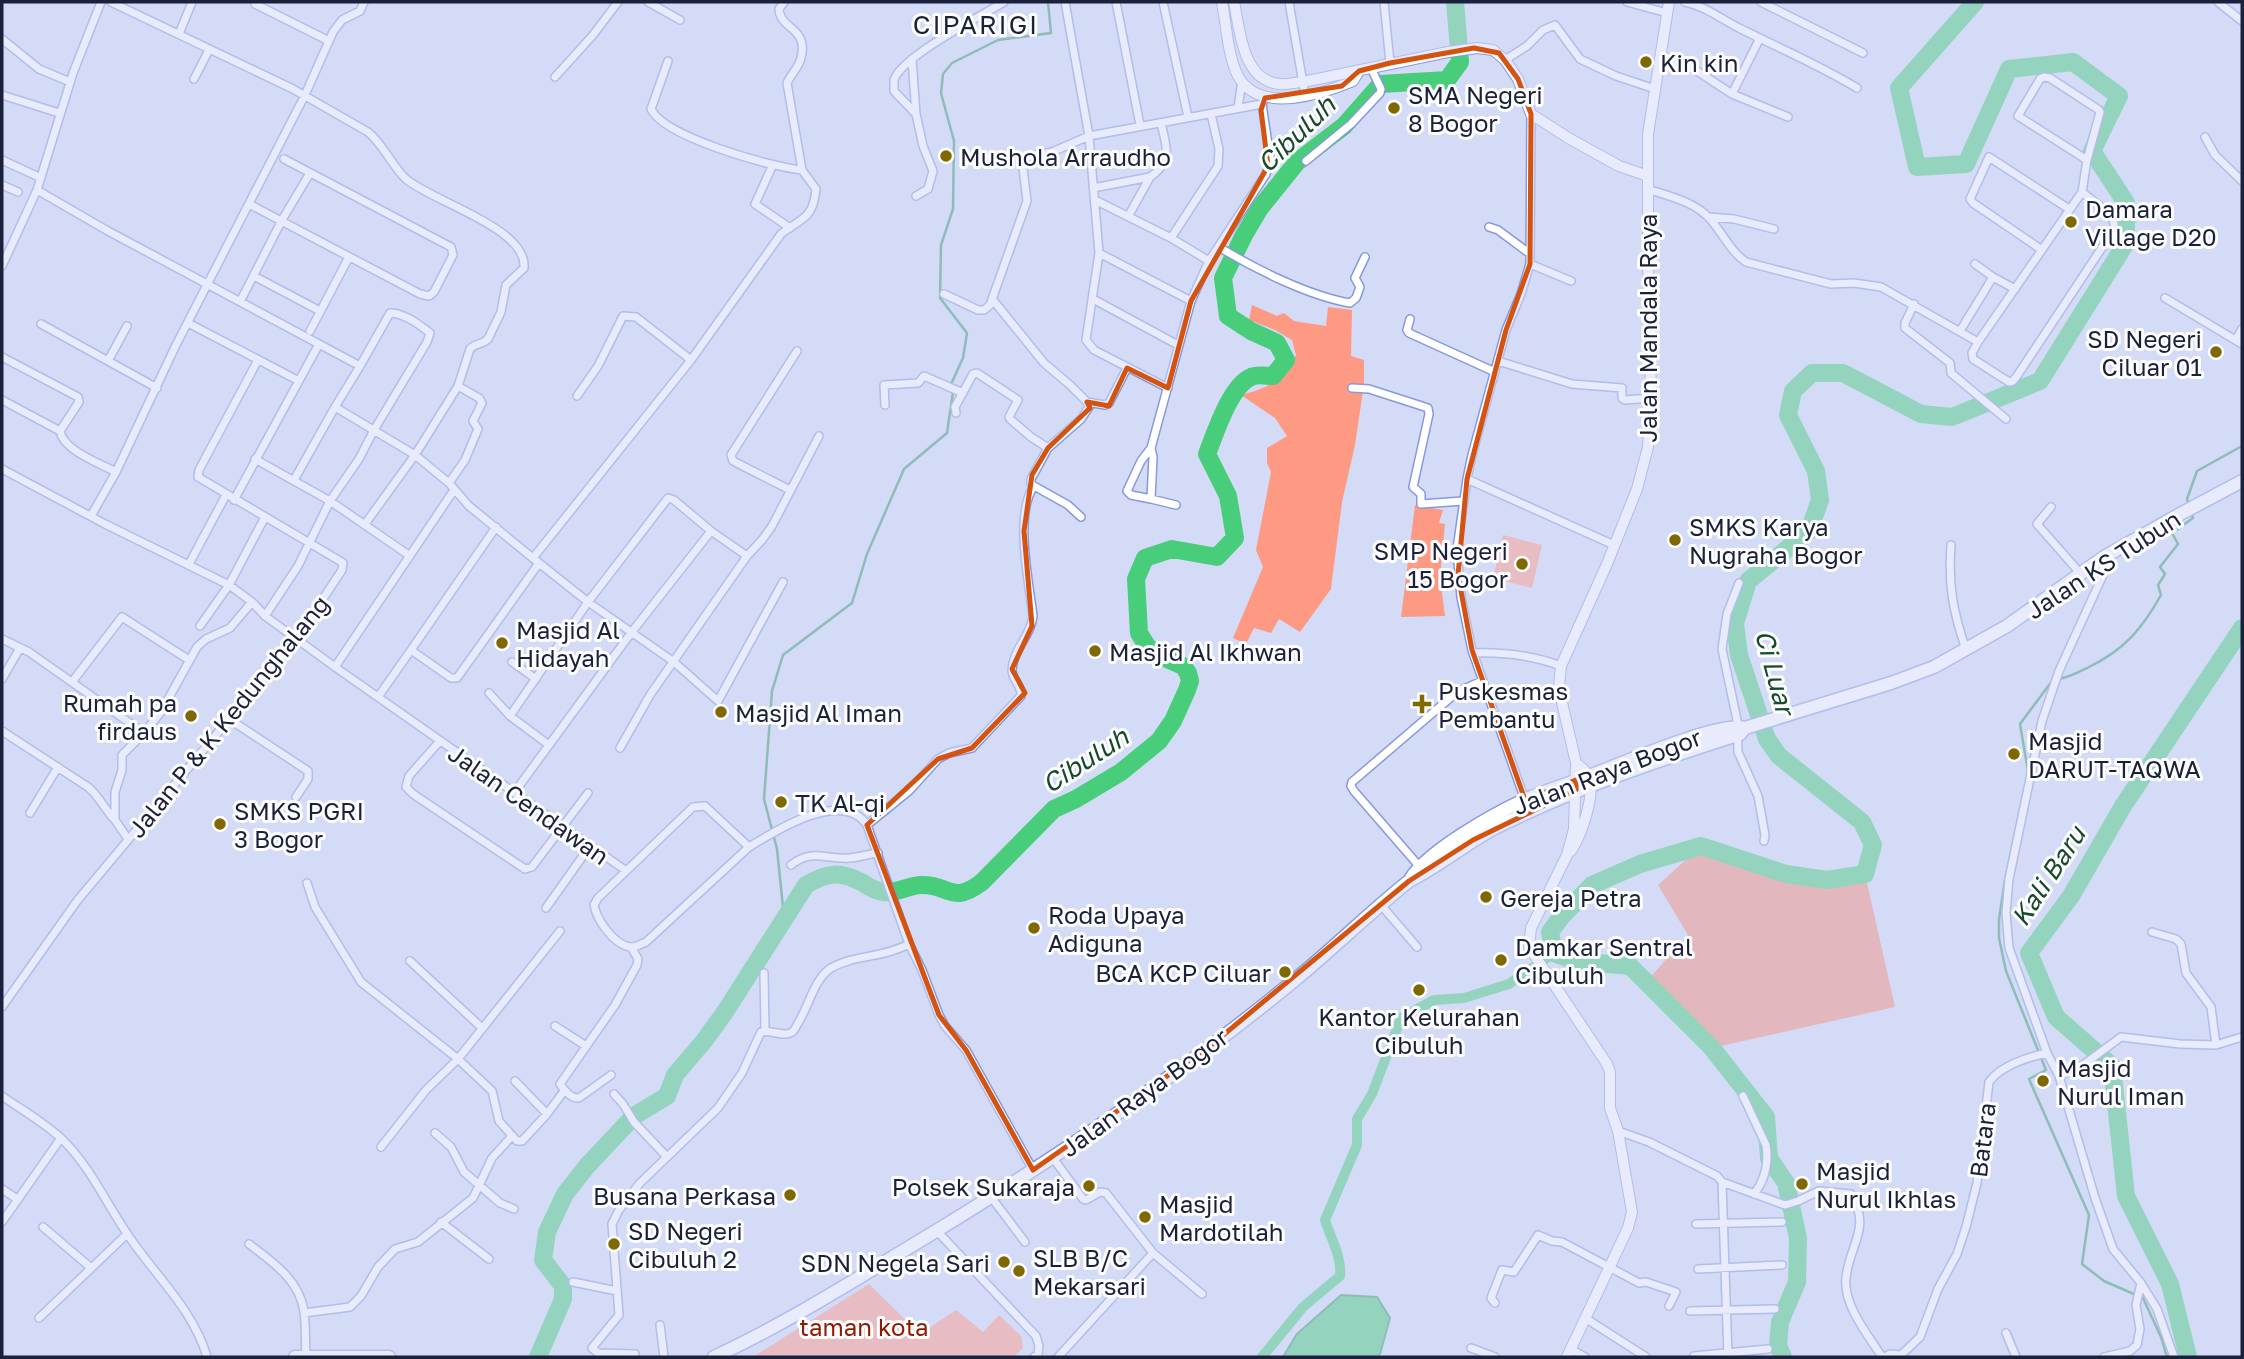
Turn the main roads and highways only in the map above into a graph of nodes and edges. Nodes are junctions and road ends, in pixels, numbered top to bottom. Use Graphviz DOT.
graph roads {
  1 [pos="2242,481"];
  2 [pos="1742,729"];
  3 [pos="1583,783"];
  4 [pos="1409,881"];
  5 [pos="301,1357"];
  6 [pos="389,1357"];
  7 [pos="714,1357"];
  1 -- 2 [label="highway, Jalan KS Tubun"];
  2 -- 3 [label="highway, Jalan Raya Bogor"];
  3 -- 4 [label="highway, Jalan Raya Bogor"];
  3 -- 4 [label="highway, Jalan Raya Bogor"];
  4 -- 7 [label="highway, Jalan Raya Bogor"];
  5 -- 6 [label="highway"];
}
